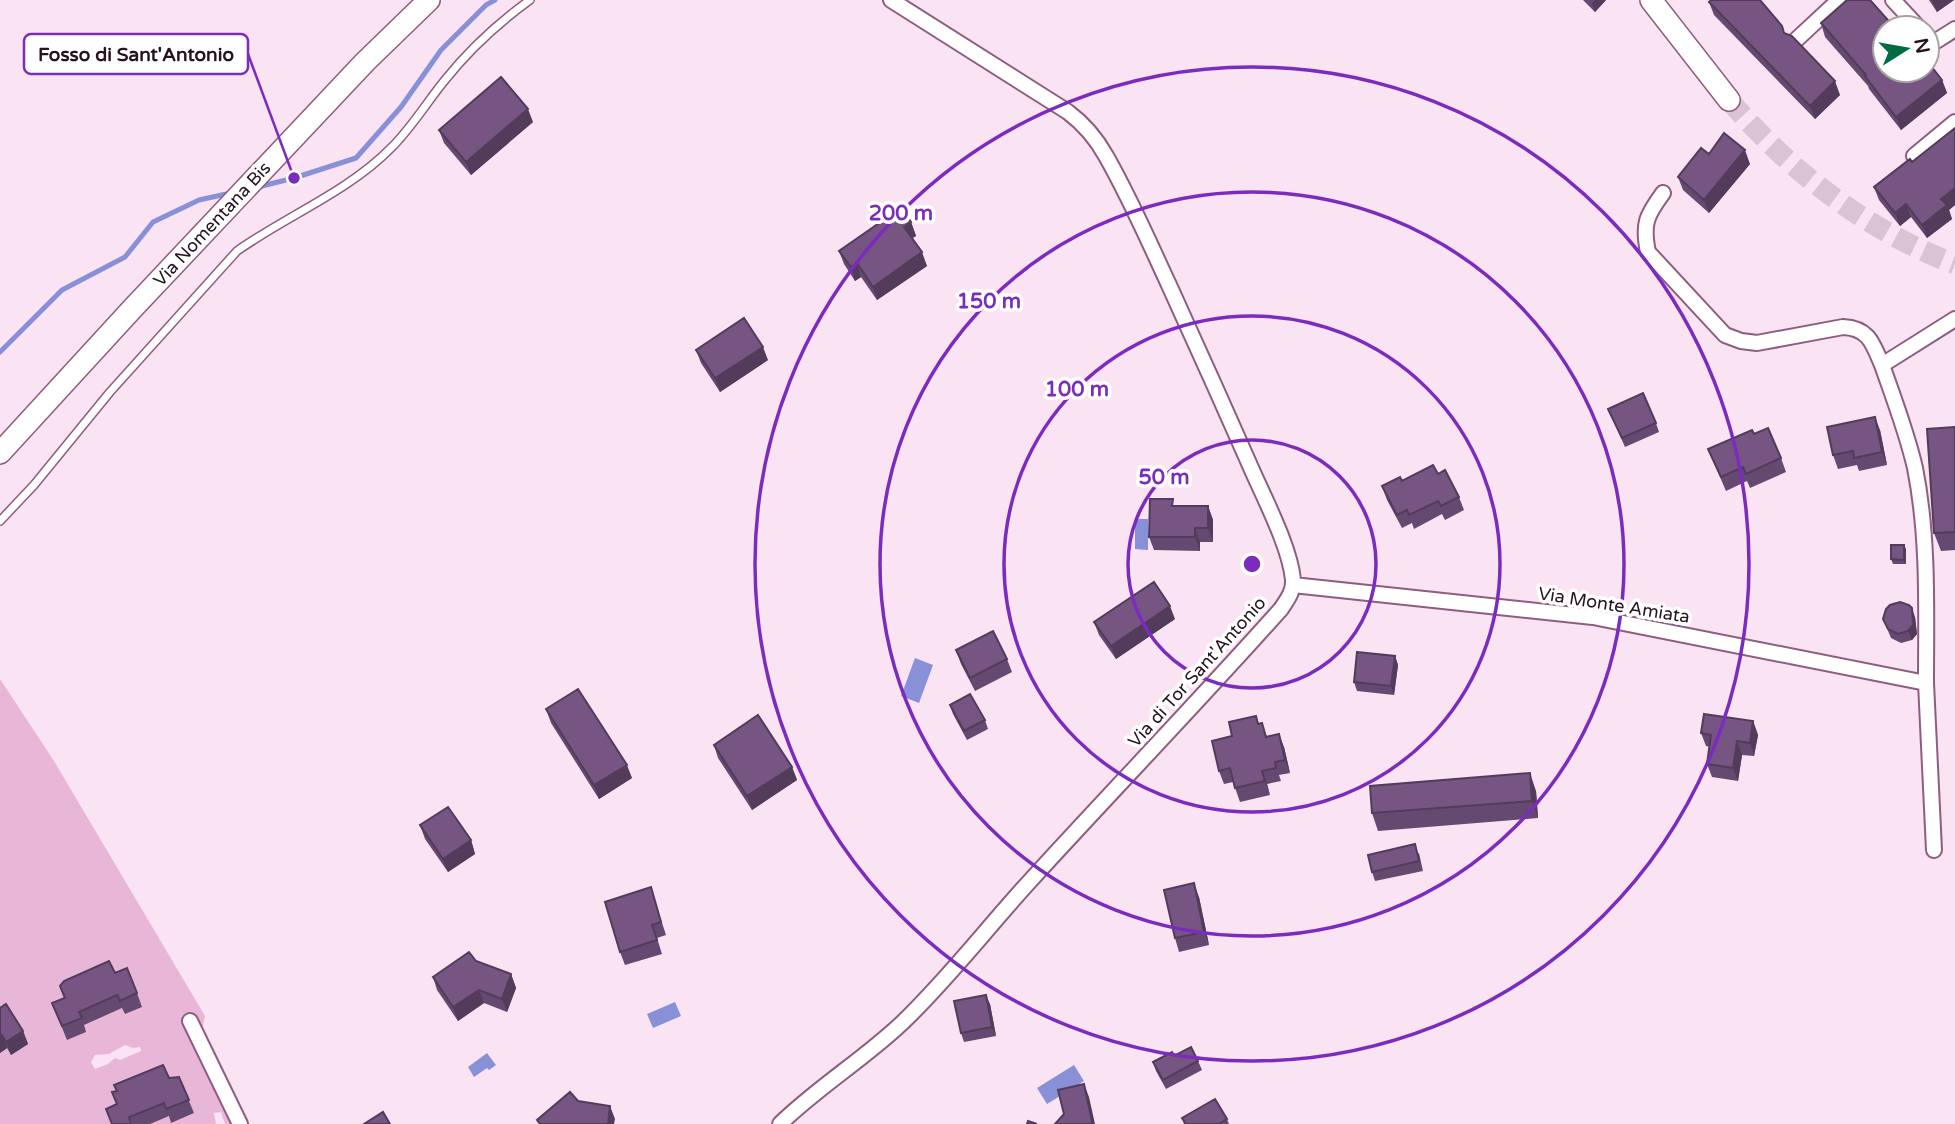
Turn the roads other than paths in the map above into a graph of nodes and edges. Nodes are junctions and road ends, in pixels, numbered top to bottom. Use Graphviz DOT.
graph roads {
  1 [pos="429,0"];
  2 [pos="530,0"];
  3 [pos="891,0"];
  4 [pos="1651,0"];
  5 [pos="1839,0"];
  6 [pos="1893,0"];
  7 [pos="1906,14"];
  8 [pos="1796,40"];
  9 [pos="1729,100"];
  10 [pos="1955,122"];
  11 [pos="1914,156"];
  12 [pos="1663,193"];
  13 [pos="1955,319"];
  14 [pos="1882,365"];
  15 [pos="0,453"];
  16 [pos="0,521"];
  17 [pos="1293,585"];
  18 [pos="1926,683"];
  19 [pos="1934,850"];
  20 [pos="190,1021"];
  21 [pos="240,1124"];
  22 [pos="780,1124"];
  1 -- 15 [label="main road, Via Nomentana Bis"];
  2 -- 16 [label="lane"];
  3 -- 17 [label="street"];
  4 -- 9 [label="main road"];
  5 -- 8 [label="street"];
  6 -- 7 [label="street"];
  10 -- 11 [label="street"];
  12 -- 14 [label="street"];
  13 -- 14 [label="street"];
  14 -- 18 [label="street"];
  17 -- 18 [label="street, Via Monte Amiata"];
  17 -- 22 [label="street, Via di Tor Sant'Antonio"];
  18 -- 19 [label="street"];
  20 -- 21 [label="street"];
}
